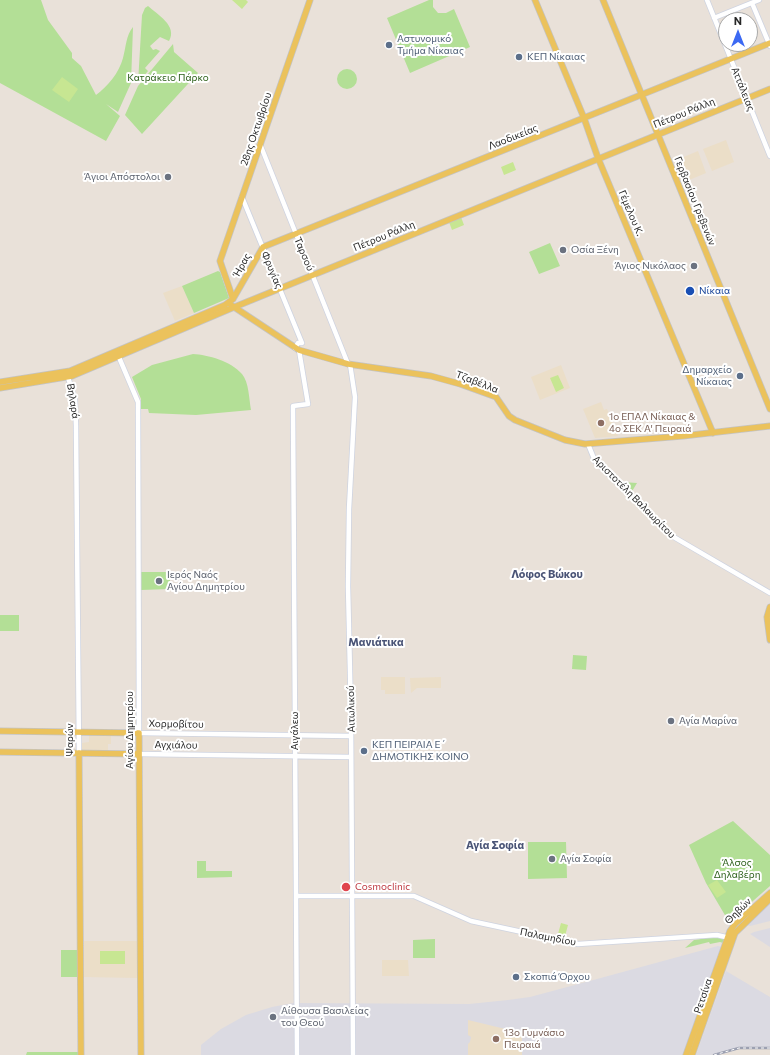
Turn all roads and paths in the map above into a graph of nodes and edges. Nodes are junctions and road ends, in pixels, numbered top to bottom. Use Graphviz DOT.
graph roads {
  1 [pos="310,0"];
  2 [pos="535,0"];
  3 [pos="603,0"];
  4 [pos="707,0"];
  5 [pos="759,0"];
  6 [pos="752,2"];
  7 [pos="714,18"];
  8 [pos="769,44"];
  9 [pos="730,58"];
  10 [pos="770,89"];
  11 [pos="642,94"];
  12 [pos="747,98"];
  13 [pos="584,118"];
  14 [pos="658,133"];
  15 [pos="260,144"];
  16 [pos="770,156"];
  17 [pos="598,158"];
  18 [pos="242,197"];
  19 [pos="295,234"];
  20 [pos="263,247"];
  21 [pos="312,275"];
  22 [pos="280,288"];
  23 [pos="238,291"];
  24 [pos="246,302"];
  25 [pos="232,303"];
  26 [pos="297,349"];
  27 [pos="118,354"];
  28 [pos="349,364"];
  29 [pos="67,375"];
  30 [pos="1,385"];
  31 [pos="770,409"];
  32 [pos="76,426"];
  33 [pos="770,426"];
  34 [pos="713,433"];
  35 [pos="588,444"];
  36 [pos="770,593"];
  37 [pos="770,607"];
  38 [pos="770,640"];
  39 [pos="0,731"];
  40 [pos="79,732"];
  41 [pos="139,733"];
  42 [pos="295,735"];
  43 [pos="351,736"];
  44 [pos="0,752"];
  45 [pos="80,753"];
  46 [pos="139,754"];
  47 [pos="296,756"];
  48 [pos="351,757"];
  49 [pos="770,893"];
  50 [pos="352,895"];
  51 [pos="296,896"];
  52 [pos="770,899"];
  53 [pos="732,927"];
  54 [pos="718,935"];
  55 [pos="730,940"];
  56 [pos="724,946"];
  57 [pos="81,1055"];
  58 [pos="141,1055"];
  59 [pos="298,1055"];
  60 [pos="353,1055"];
  61 [pos="686,1055"];
  62 [pos="692,1055"];
  1 -- 15 [label="main road, 28ης Οκτωβρίου"];
  2 -- 13 [label="main road, Γέμελου Κ."];
  3 -- 11 [label="main road, Γερβασίου Γρεβενών"];
  4 -- 7 [label="street, Αττάλειας"];
  5 -- 6 [label="street"];
  6 -- 7 [label="street"];
  6 -- 8 [label="street"];
  7 -- 9 [label="street, Αττάλειας"];
  8 -- 9 [label="main road, Λαοδικείας"];
  9 -- 11 [label="main road, Λαοδικείας"];
  9 -- 12 [label="street, Αττάλειας"];
  10 -- 12 [label="main road, Πέτρου Ράλλη"];
  11 -- 13 [label="main road, Λαοδικείας"];
  11 -- 14 [label="main road, Γερβασίου Γρεβενών"];
  12 -- 14 [label="main road, Πέτρου Ράλλη"];
  12 -- 16 [label="street, Αττάλειας"];
  13 -- 17 [label="main road, Γέμελου Κ."];
  13 -- 19 [label="main road, Λαοδικείας"];
  14 -- 17 [label="main road, Πέτρου Ράλλη"];
  14 -- 31 [label="main road, Γερβασίου Γρεβενών"];
  15 -- 18 [label="main road, 28ης Οκτωβρίου"];
  15 -- 19 [label="street, Ταρσού"];
  17 -- 21 [label="main road, Πέτρου Ράλλη"];
  17 -- 34 [label="main road, Γέμελου Κ."];
  18 -- 20 [label="street, Φρυγίας"];
  18 -- 25 [label="main road, 28ης Οκτωβρίου"];
  19 -- 20 [label="main road, Λαοδικείας"];
  19 -- 21 [label="street, Ταρσού"];
  20 -- 22 [label="street, Φρυγίας"];
  20 -- 23 [label="main road, Ήρας"];
  21 -- 22 [label="main road, Πέτρου Ράλλη"];
  21 -- 28 [label="street, Ταρσού"];
  22 -- 24 [label="main road, Πέτρου Ράλλη"];
  22 -- 26 [label="street, Φρυγίας"];
  23 -- 24 [label="main road"];
  23 -- 25 [label="main road"];
  24 -- 25 [label="main road, Πέτρου Ράλλη"];
  25 -- 26 [label="main road, Τζαβέλλα"];
  25 -- 27 [label="main road, Πέτρου Ράλλη"];
  26 -- 28 [label="main road, Τζαβέλλα"];
  26 -- 42 [label="street, Αιγάλεω"];
  27 -- 29 [label="main road, Πέτρου Ράλλη"];
  27 -- 41 [label="street, Αγίου Δημητρίου"];
  28 -- 35 [label="main road, Τζαβέλλα"];
  28 -- 43 [label="street, Αιτωλικού"];
  29 -- 30 [label="main road, Πέτρου Ράλλη"];
  29 -- 32 [label="street, Βηλαρά"];
  32 -- 40 [label="street, Ψαρών"];
  33 -- 34 [label="main road, Τζαβέλλα"];
  34 -- 35 [label="main road, Τζαβέλλα"];
  35 -- 36 [label="street, Αριστοτέλη Βαλαωρίτου"];
  37 -- 38 [label="main road"];
  39 -- 40 [label="main road, Χορμοβίτου"];
  40 -- 41 [label="main road, Χορμοβίτου"];
  40 -- 45 [label="street, Ψαρών"];
  41 -- 42 [label="street, Χορμοβίτου"];
  41 -- 46 [label="main road, Αγίου Δημητρίου"];
  42 -- 43 [label="street, Χορμοβίτου"];
  42 -- 47 [label="street, Αιγάλεω"];
  43 -- 48 [label="street, Αιτωλικού"];
  44 -- 45 [label="main road, Αγχιάλου"];
  45 -- 46 [label="main road, Αγχιάλου"];
  45 -- 57 [label="main road, Ψαρών"];
  46 -- 47 [label="street, Αγχιάλου"];
  46 -- 58 [label="main road, Αγίου Δημητρίου"];
  47 -- 48 [label="street, Αγχιάλου"];
  47 -- 51 [label="street, Αιγάλεω"];
  48 -- 50 [label="street, Αιτωλικού"];
  49 -- 53 [label="main road, Θηβών"];
  50 -- 51 [label="street, Παλαμηδίου"];
  50 -- 54 [label="street, Παλαμηδίου"];
  50 -- 60 [label="street, Αιτωλικού"];
  51 -- 59 [label="street, Αιγάλεω"];
  52 -- 55 [label="main road, Θηβών"];
  53 -- 54 [label="street, Παλαμηδίου"];
  53 -- 55 [label="main road, Θηβών"];
  54 -- 55 [label="street, Παλαμηδίου"];
  55 -- 56 [label="main road, Θηβών"];
  55 -- 62 [label="main road, Ρετσίνα"];
  56 -- 61 [label="main road, Ρετσίνα"];
}
